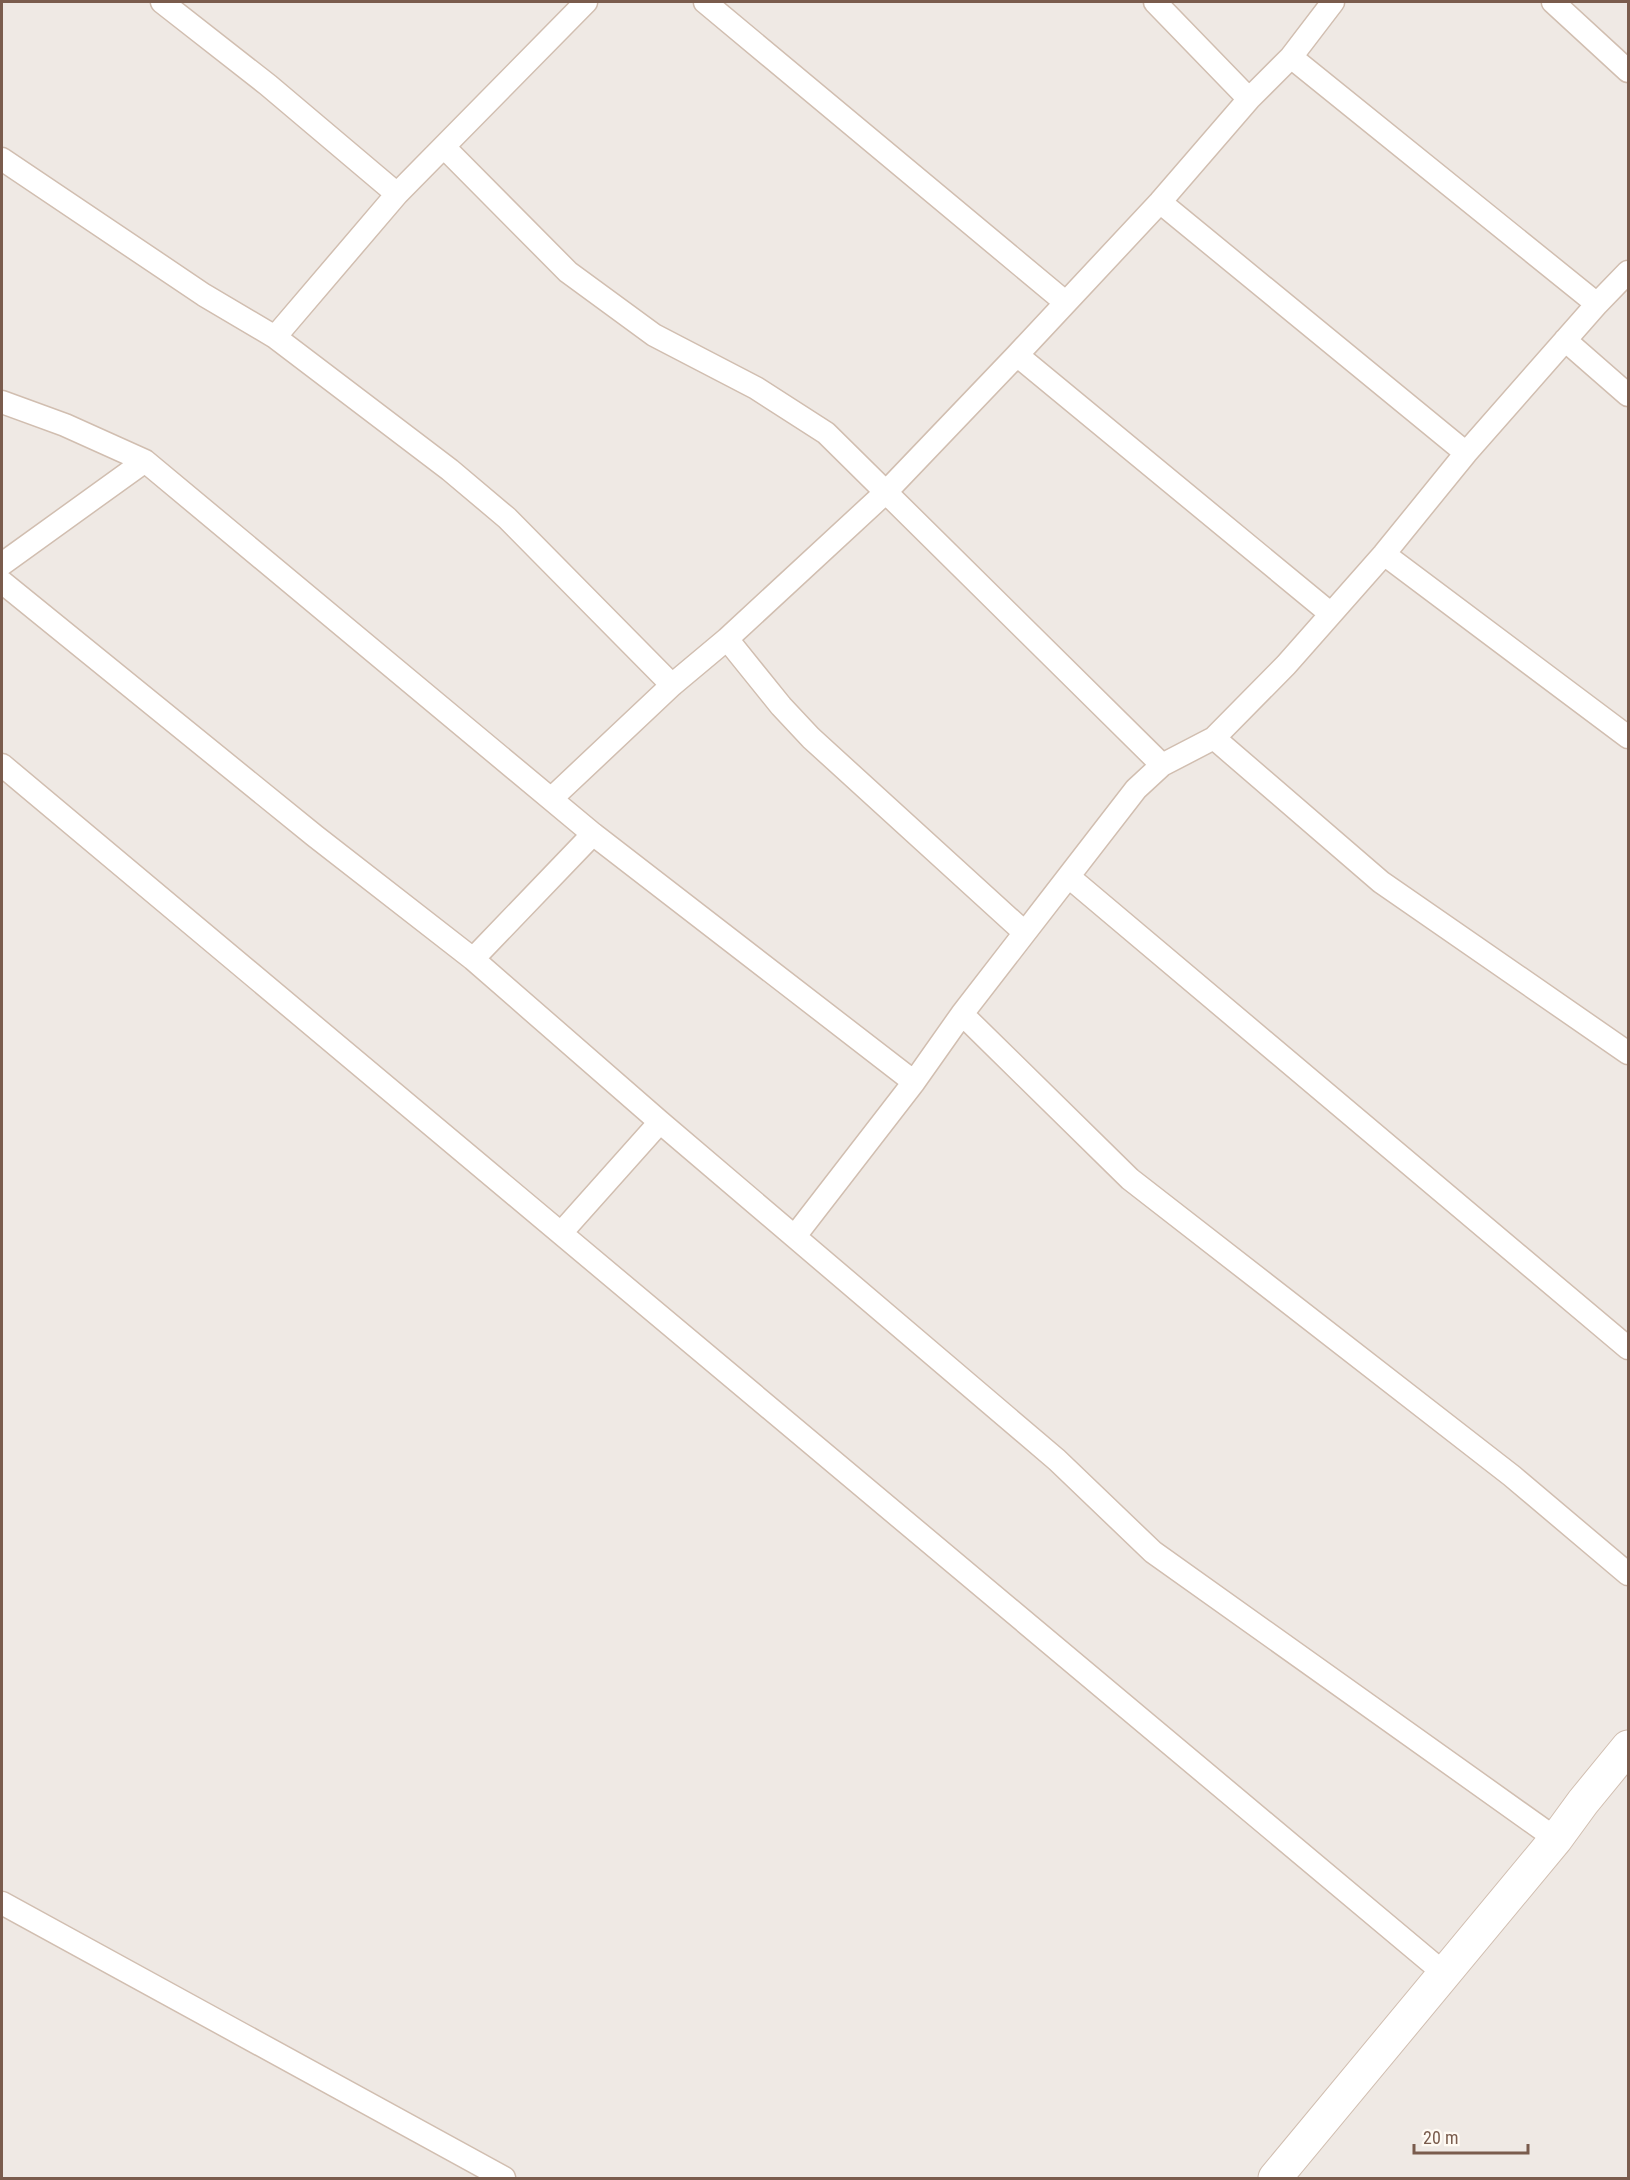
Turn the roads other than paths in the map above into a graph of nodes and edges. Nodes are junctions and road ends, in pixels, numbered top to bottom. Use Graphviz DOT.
graph roads {
  1 [pos="162,2"];
  2 [pos="586,2"];
  3 [pos="705,2"];
  4 [pos="1155,2"];
  5 [pos="1333,2"];
  6 [pos="1553,2"];
  7 [pos="1291,57"];
  8 [pos="1629,71"];
  9 [pos="1249,99"];
  10 [pos="444,147"];
  11 [pos="2,159"];
  12 [pos="397,194"];
  13 [pos="1160,202"];
  14 [pos="1629,272"];
  15 [pos="1065,302"];
  16 [pos="1596,304"];
  17 [pos="275,337"];
  18 [pos="1565,340"];
  19 [pos="1017,356"];
  20 [pos="1629,395"];
  21 [pos="2,402"];
  22 [pos="1466,453"];
  23 [pos="145,461"];
  24 [pos="886,492"];
  25 [pos="1384,554"];
  26 [pos="2,564"];
  27 [pos="2,582"];
  28 [pos="1331,614"];
  29 [pos="727,639"];
  30 [pos="672,685"];
  31 [pos="1629,737"];
  32 [pos="1214,738"];
  33 [pos="2,765"];
  34 [pos="1162,765"];
  35 [pos="551,799"];
  36 [pos="593,834"];
  37 [pos="1069,877"];
  38 [pos="1024,932"];
  39 [pos="472,959"];
  40 [pos="962,1014"];
  41 [pos="1629,1053"];
  42 [pos="914,1082"];
  43 [pos="660,1122"];
  44 [pos="561,1233"];
  45 [pos="795,1236"];
  46 [pos="1629,1348"];
  47 [pos="1629,1574"];
  48 [pos="1629,1747"];
  49 [pos="1556,1839"];
  50 [pos="2,1903"];
  51 [pos="1444,1974"];
  52 [pos="504,2178"];
  53 [pos="1275,2178"];
  1 -- 12 [label="lane"];
  2 -- 10 [label="lane"];
  3 -- 15 [label="lane"];
  4 -- 9 [label="lane"];
  5 -- 7 [label="lane"];
  6 -- 8 [label="lane"];
  7 -- 9 [label="lane"];
  7 -- 16 [label="lane"];
  9 -- 13 [label="lane"];
  10 -- 12 [label="lane"];
  10 -- 24 [label="lane"];
  11 -- 17 [label="lane"];
  12 -- 17 [label="lane"];
  13 -- 15 [label="lane"];
  13 -- 22 [label="lane"];
  14 -- 16 [label="lane"];
  15 -- 19 [label="lane"];
  16 -- 18 [label="lane"];
  17 -- 30 [label="lane"];
  18 -- 20 [label="lane"];
  18 -- 22 [label="lane"];
  19 -- 24 [label="lane"];
  19 -- 28 [label="lane"];
  21 -- 23 [label="lane"];
  22 -- 25 [label="lane"];
  23 -- 26 [label="lane"];
  23 -- 35 [label="lane"];
  24 -- 29 [label="lane"];
  24 -- 34 [label="lane"];
  25 -- 28 [label="lane"];
  25 -- 31 [label="lane"];
  27 -- 39 [label="lane"];
  28 -- 32 [label="lane"];
  29 -- 30 [label="lane"];
  29 -- 38 [label="lane"];
  30 -- 35 [label="lane"];
  32 -- 34 [label="lane"];
  32 -- 41 [label="lane"];
  33 -- 44 [label="lane"];
  34 -- 37 [label="lane"];
  35 -- 36 [label="lane"];
  36 -- 39 [label="lane"];
  36 -- 42 [label="lane"];
  37 -- 38 [label="lane"];
  37 -- 46 [label="lane"];
  38 -- 40 [label="lane"];
  39 -- 43 [label="lane"];
  40 -- 42 [label="lane"];
  40 -- 47 [label="lane"];
  42 -- 45 [label="lane"];
  43 -- 44 [label="lane"];
  43 -- 45 [label="lane"];
  44 -- 51 [label="lane"];
  45 -- 49 [label="lane"];
  48 -- 49 [label="street"];
  49 -- 51 [label="street"];
  50 -- 52 [label="lane"];
  51 -- 53 [label="street"];
}
